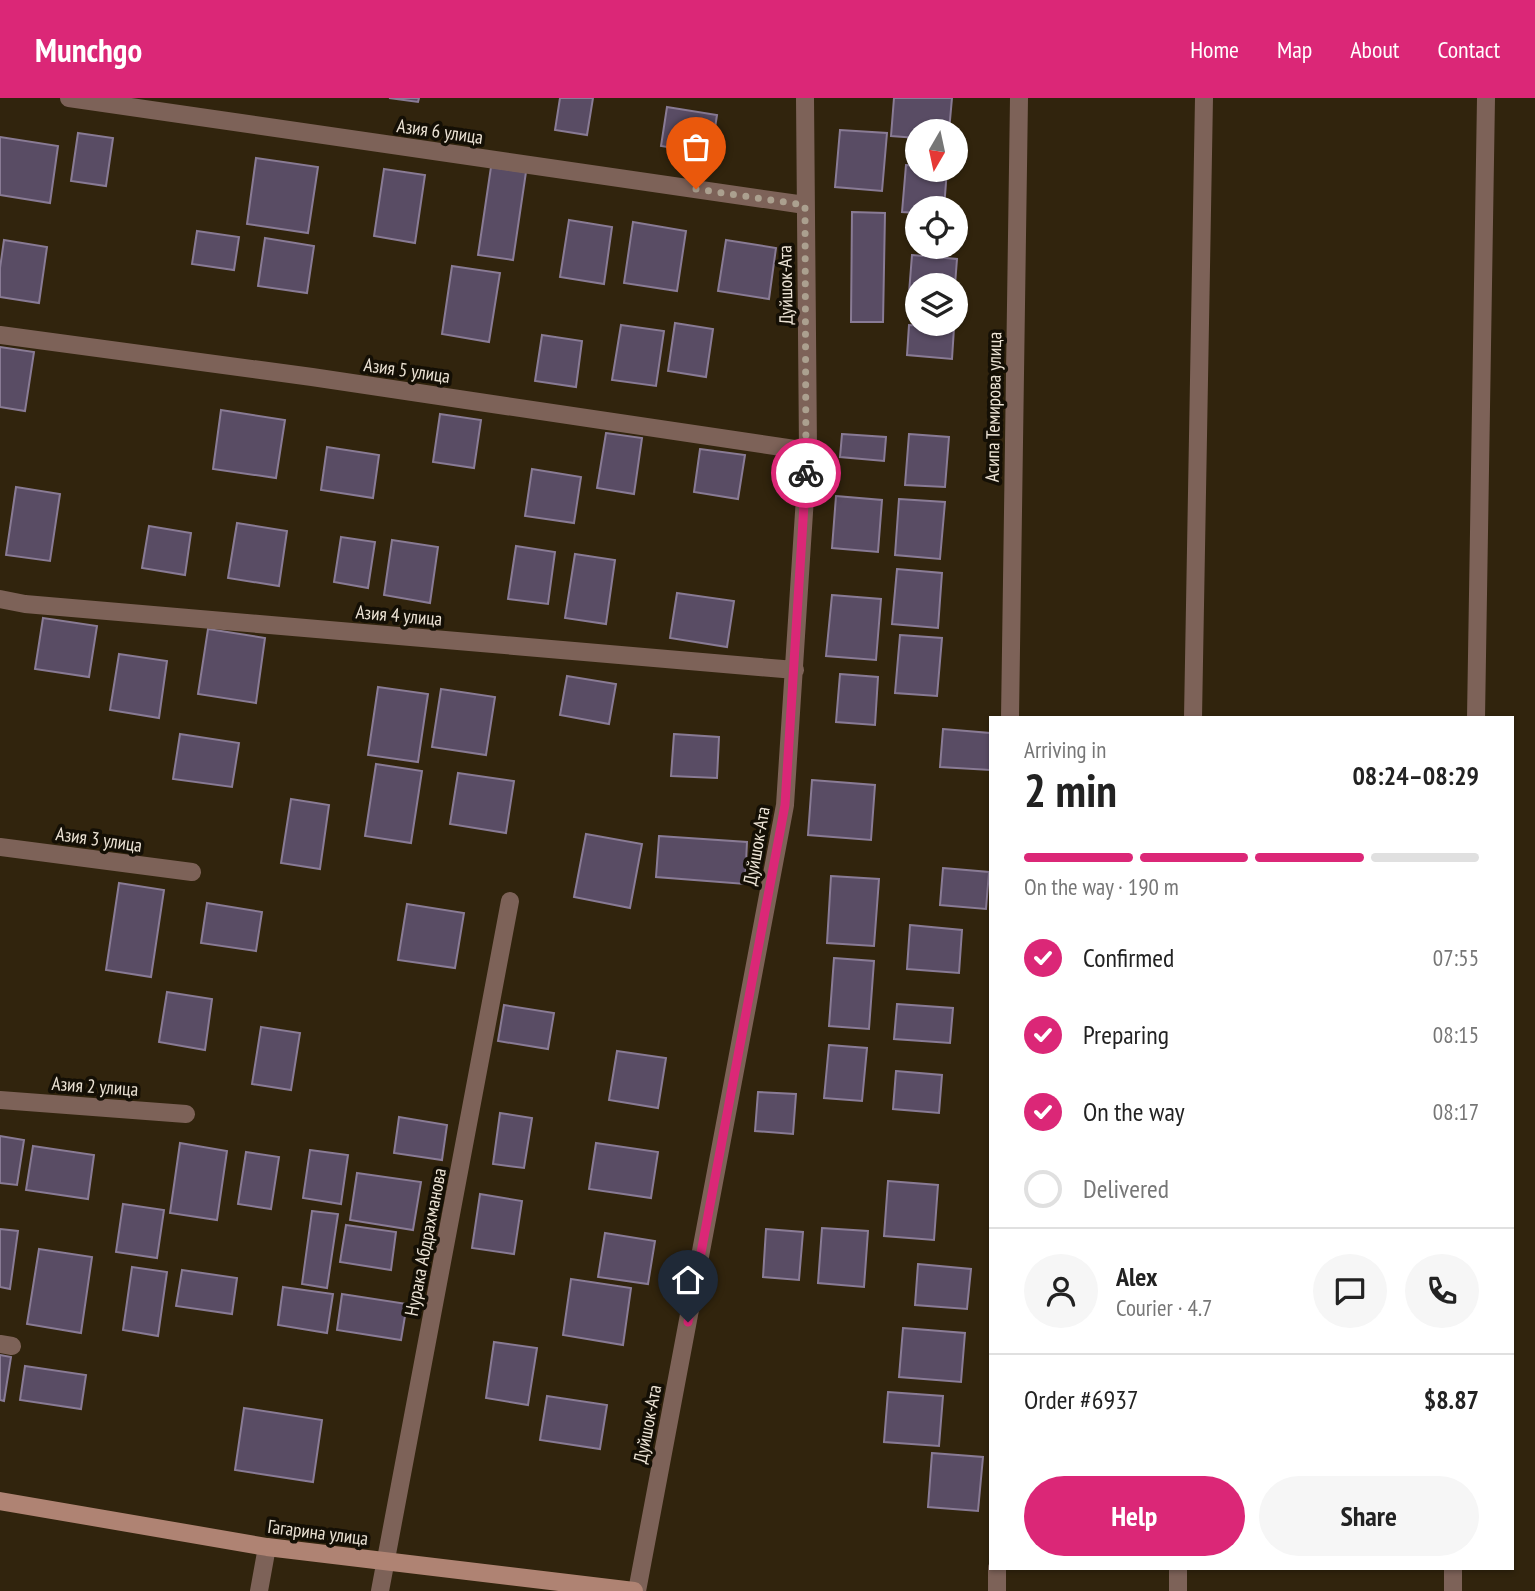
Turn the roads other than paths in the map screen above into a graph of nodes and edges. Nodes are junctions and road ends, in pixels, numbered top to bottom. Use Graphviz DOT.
graph roads {
  1 [pos="69,98"];
  2 [pos="805,98"];
  3 [pos="1019,98"];
  4 [pos="1204,98"];
  5 [pos="1486,98"];
  6 [pos="805,205"];
  7 [pos="0,335"];
  8 [pos="807,451"];
  9 [pos="0,600"];
  10 [pos="795,670"];
  11 [pos="1010,716"];
  12 [pos="1193,716"];
  13 [pos="1476,716"];
  14 [pos="0,846"];
  15 [pos="192,872"];
  16 [pos="510,901"];
  17 [pos="0,1100"];
  18 [pos="186,1114"];
  19 [pos="0,1501"];
  20 [pos="267,1547"];
  21 [pos="386,1561"];
  22 [pos="997,1570"];
  23 [pos="1178,1570"];
  24 [pos="1454,1570"];
  25 [pos="259,1591"];
  26 [pos="380,1591"];
  27 [pos="635,1591"];
  28 [pos="997,1591"];
  29 [pos="1178,1591"];
  30 [pos="1453,1591"];
  1 -- 6 [label="street, Азия 6 улица"];
  2 -- 6 [label="street, Дуйшок-Ата"];
  3 -- 11 [label="street, Асипа Темирова улица"];
  4 -- 12 [label="street"];
  5 -- 13 [label="street"];
  6 -- 8 [label="street, Дуйшок-Ата"];
  7 -- 8 [label="street, Азия 5 улица"];
  8 -- 10 [label="street, Дуйшок-Ата"];
  9 -- 10 [label="street, Азия 4 улица"];
  10 -- 27 [label="street, Дуйшок-Ата"];
  14 -- 15 [label="street, Азия 3 улица"];
  16 -- 21 [label="street, Нурака Абдрахманова"];
  17 -- 18 [label="street, Азия 2 улица"];
  19 -- 20 [label="main road, Гагарина улица"];
  20 -- 21 [label="main road, Гагарина улица"];
  20 -- 25 [label="street"];
  21 -- 26 [label="street, Нурака Абдрахманова"];
  21 -- 27 [label="main road, Гагарина улица"];
  22 -- 28 [label="street"];
  23 -- 29 [label="street"];
  24 -- 30 [label="street"];
}
